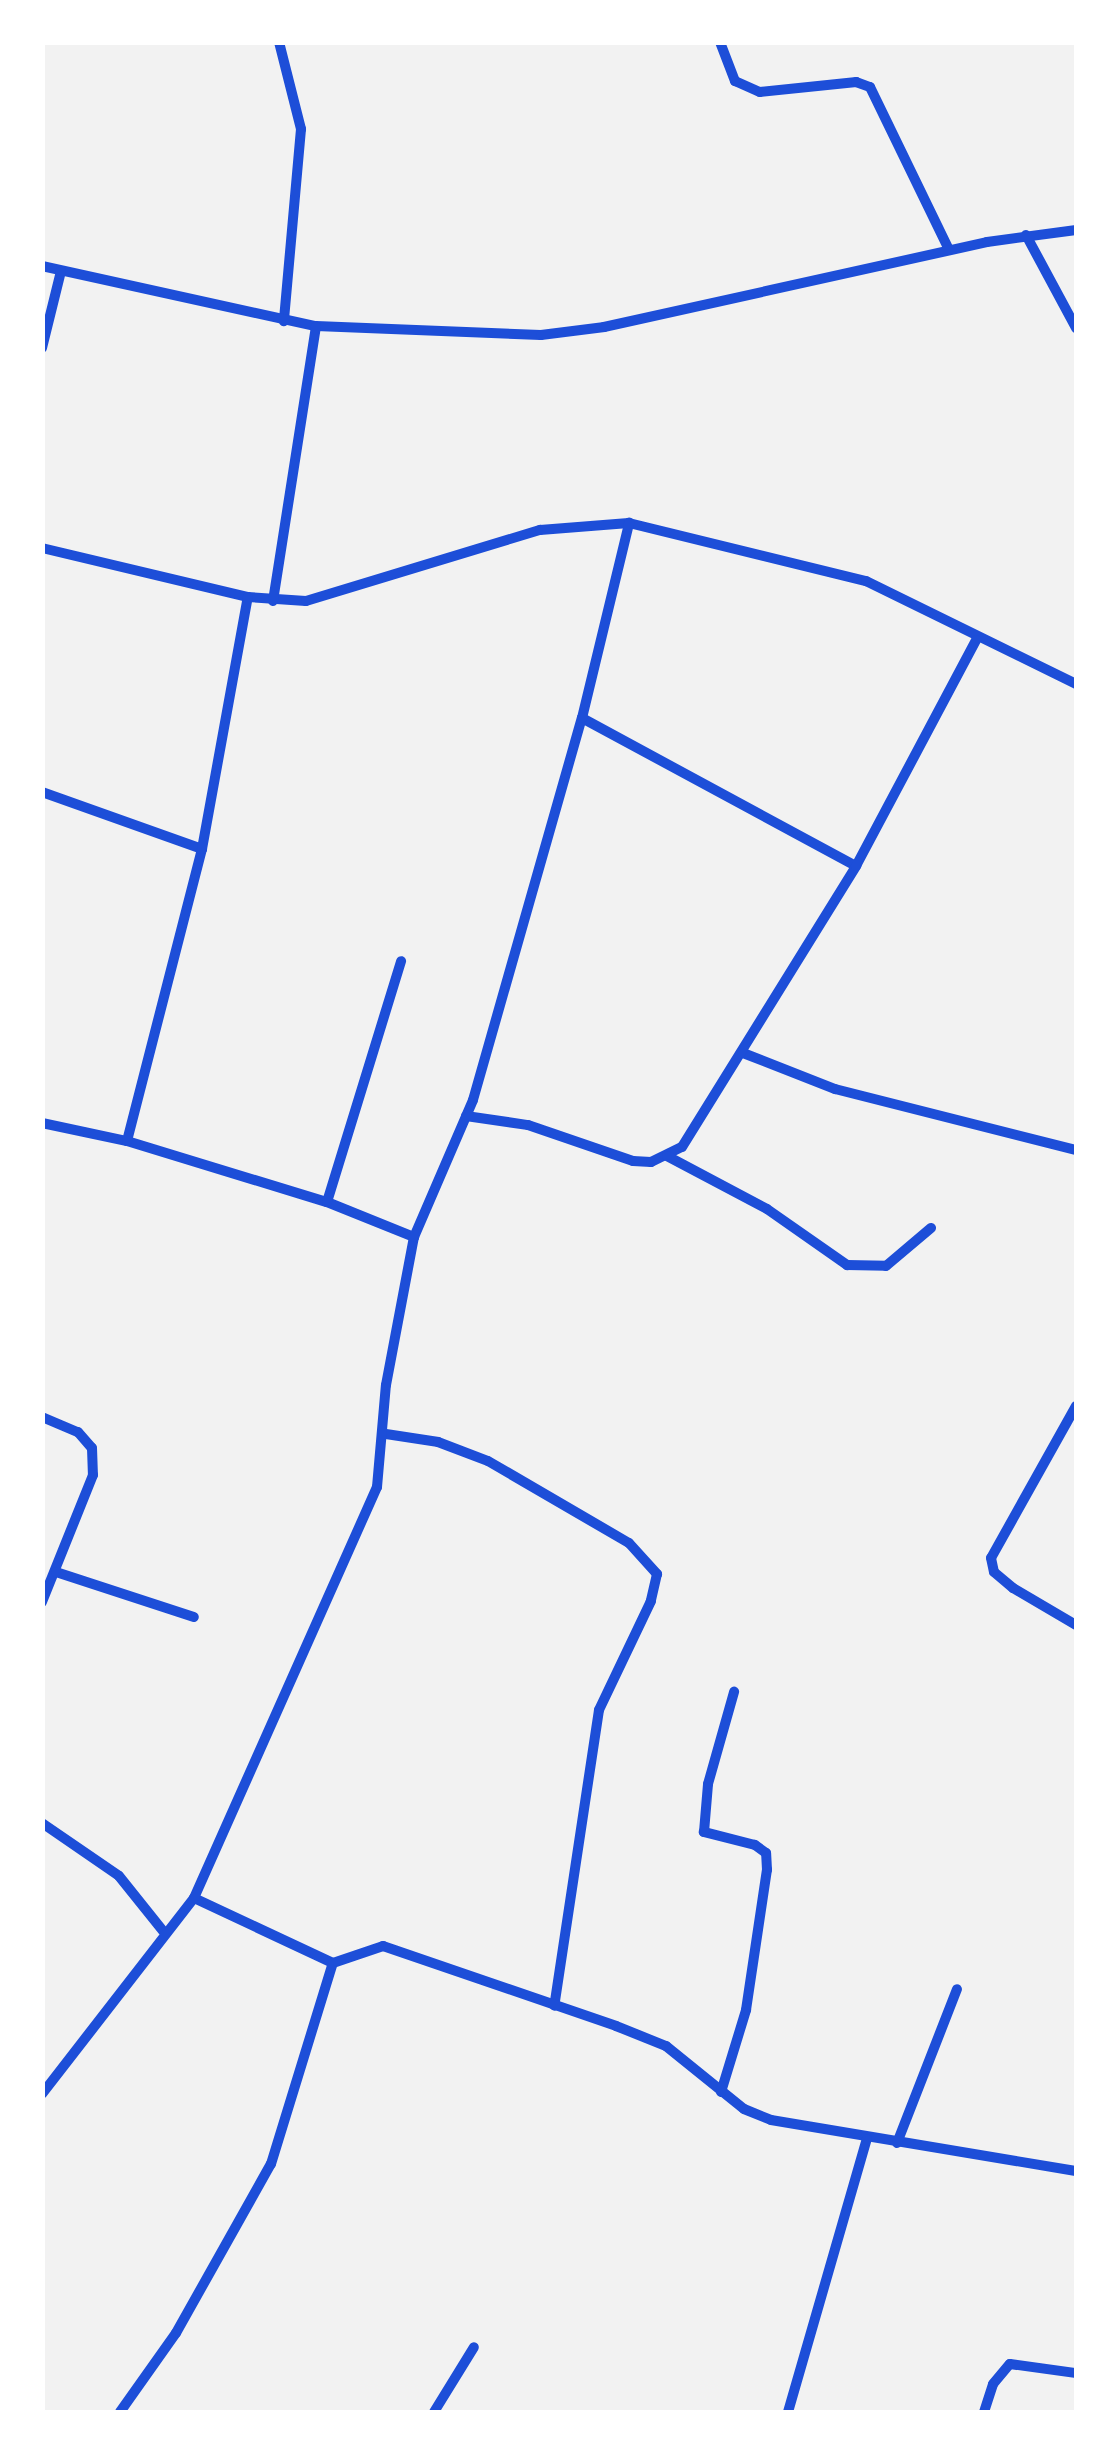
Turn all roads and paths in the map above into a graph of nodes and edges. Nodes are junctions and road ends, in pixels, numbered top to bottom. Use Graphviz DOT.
graph roads {
  1 [pos="279,42"];
  2 [pos="720,42"];
  3 [pos="1076,230"];
  4 [pos="1026,236"];
  5 [pos="948,250"];
  6 [pos="42,266"];
  7 [pos="61,271"];
  8 [pos="284,321"];
  9 [pos="316,326"];
  10 [pos="1076,328"];
  11 [pos="42,348"];
  12 [pos="628,523"];
  13 [pos="42,548"];
  14 [pos="248,597"];
  15 [pos="273,601"];
  16 [pos="976,640"];
  17 [pos="1076,684"];
  18 [pos="582,718"];
  19 [pos="42,792"];
  20 [pos="202,849"];
  21 [pos="856,866"];
  22 [pos="402,962"];
  23 [pos="743,1053"];
  24 [pos="466,1116"];
  25 [pos="42,1123"];
  26 [pos="127,1141"];
  27 [pos="1076,1150"];
  28 [pos="667,1156"];
  29 [pos="327,1202"];
  30 [pos="931,1228"];
  31 [pos="414,1237"];
  32 [pos="1076,1406"];
  33 [pos="42,1417"];
  34 [pos="386,1434"];
  35 [pos="56,1572"];
  36 [pos="42,1602"];
  37 [pos="194,1618"];
  38 [pos="1076,1625"];
  39 [pos="734,1692"];
  40 [pos="42,1824"];
  41 [pos="194,1898"];
  42 [pos="163,1931"];
  43 [pos="333,1963"];
  44 [pos="957,1989"];
  45 [pos="554,2006"];
  46 [pos="721,2092"];
  47 [pos="42,2094"];
  48 [pos="867,2139"];
  49 [pos="897,2144"];
  50 [pos="1076,2171"];
  51 [pos="474,2346"];
  52 [pos="1076,2373"];
  53 [pos="120,2412"];
  54 [pos="434,2412"];
  55 [pos="788,2412"];
  56 [pos="984,2412"];
  1 -- 8 [label="street"];
  2 -- 5 [label="street"];
  3 -- 4 [label="street"];
  4 -- 5 [label="street"];
  4 -- 10 [label="street"];
  5 -- 9 [label="street"];
  6 -- 7 [label="street"];
  7 -- 8 [label="street"];
  7 -- 11 [label="street"];
  8 -- 9 [label="street"];
  9 -- 15 [label="street"];
  12 -- 15 [label="street"];
  12 -- 16 [label="street"];
  12 -- 18 [label="street"];
  13 -- 14 [label="street"];
  14 -- 15 [label="street"];
  14 -- 20 [label="street"];
  16 -- 17 [label="street"];
  16 -- 21 [label="street"];
  18 -- 21 [label="street"];
  18 -- 24 [label="street"];
  19 -- 20 [label="street"];
  20 -- 26 [label="street"];
  21 -- 23 [label="street"];
  22 -- 29 [label="street"];
  23 -- 27 [label="street"];
  23 -- 28 [label="street"];
  24 -- 28 [label="street"];
  24 -- 31 [label="street"];
  25 -- 26 [label="street"];
  26 -- 29 [label="street"];
  28 -- 30 [label="street"];
  29 -- 31 [label="street"];
  31 -- 34 [label="street"];
  32 -- 38 [label="street"];
  33 -- 35 [label="street"];
  34 -- 41 [label="street"];
  34 -- 45 [label="street"];
  35 -- 36 [label="street"];
  35 -- 37 [label="street"];
  39 -- 46 [label="street"];
  40 -- 42 [label="street"];
  41 -- 42 [label="street"];
  41 -- 43 [label="street"];
  42 -- 47 [label="street"];
  43 -- 45 [label="street"];
  43 -- 53 [label="street"];
  44 -- 49 [label="street"];
  45 -- 46 [label="street"];
  46 -- 48 [label="street"];
  48 -- 49 [label="street"];
  48 -- 55 [label="street"];
  49 -- 50 [label="street"];
  51 -- 54 [label="street"];
  52 -- 56 [label="street"];
}
